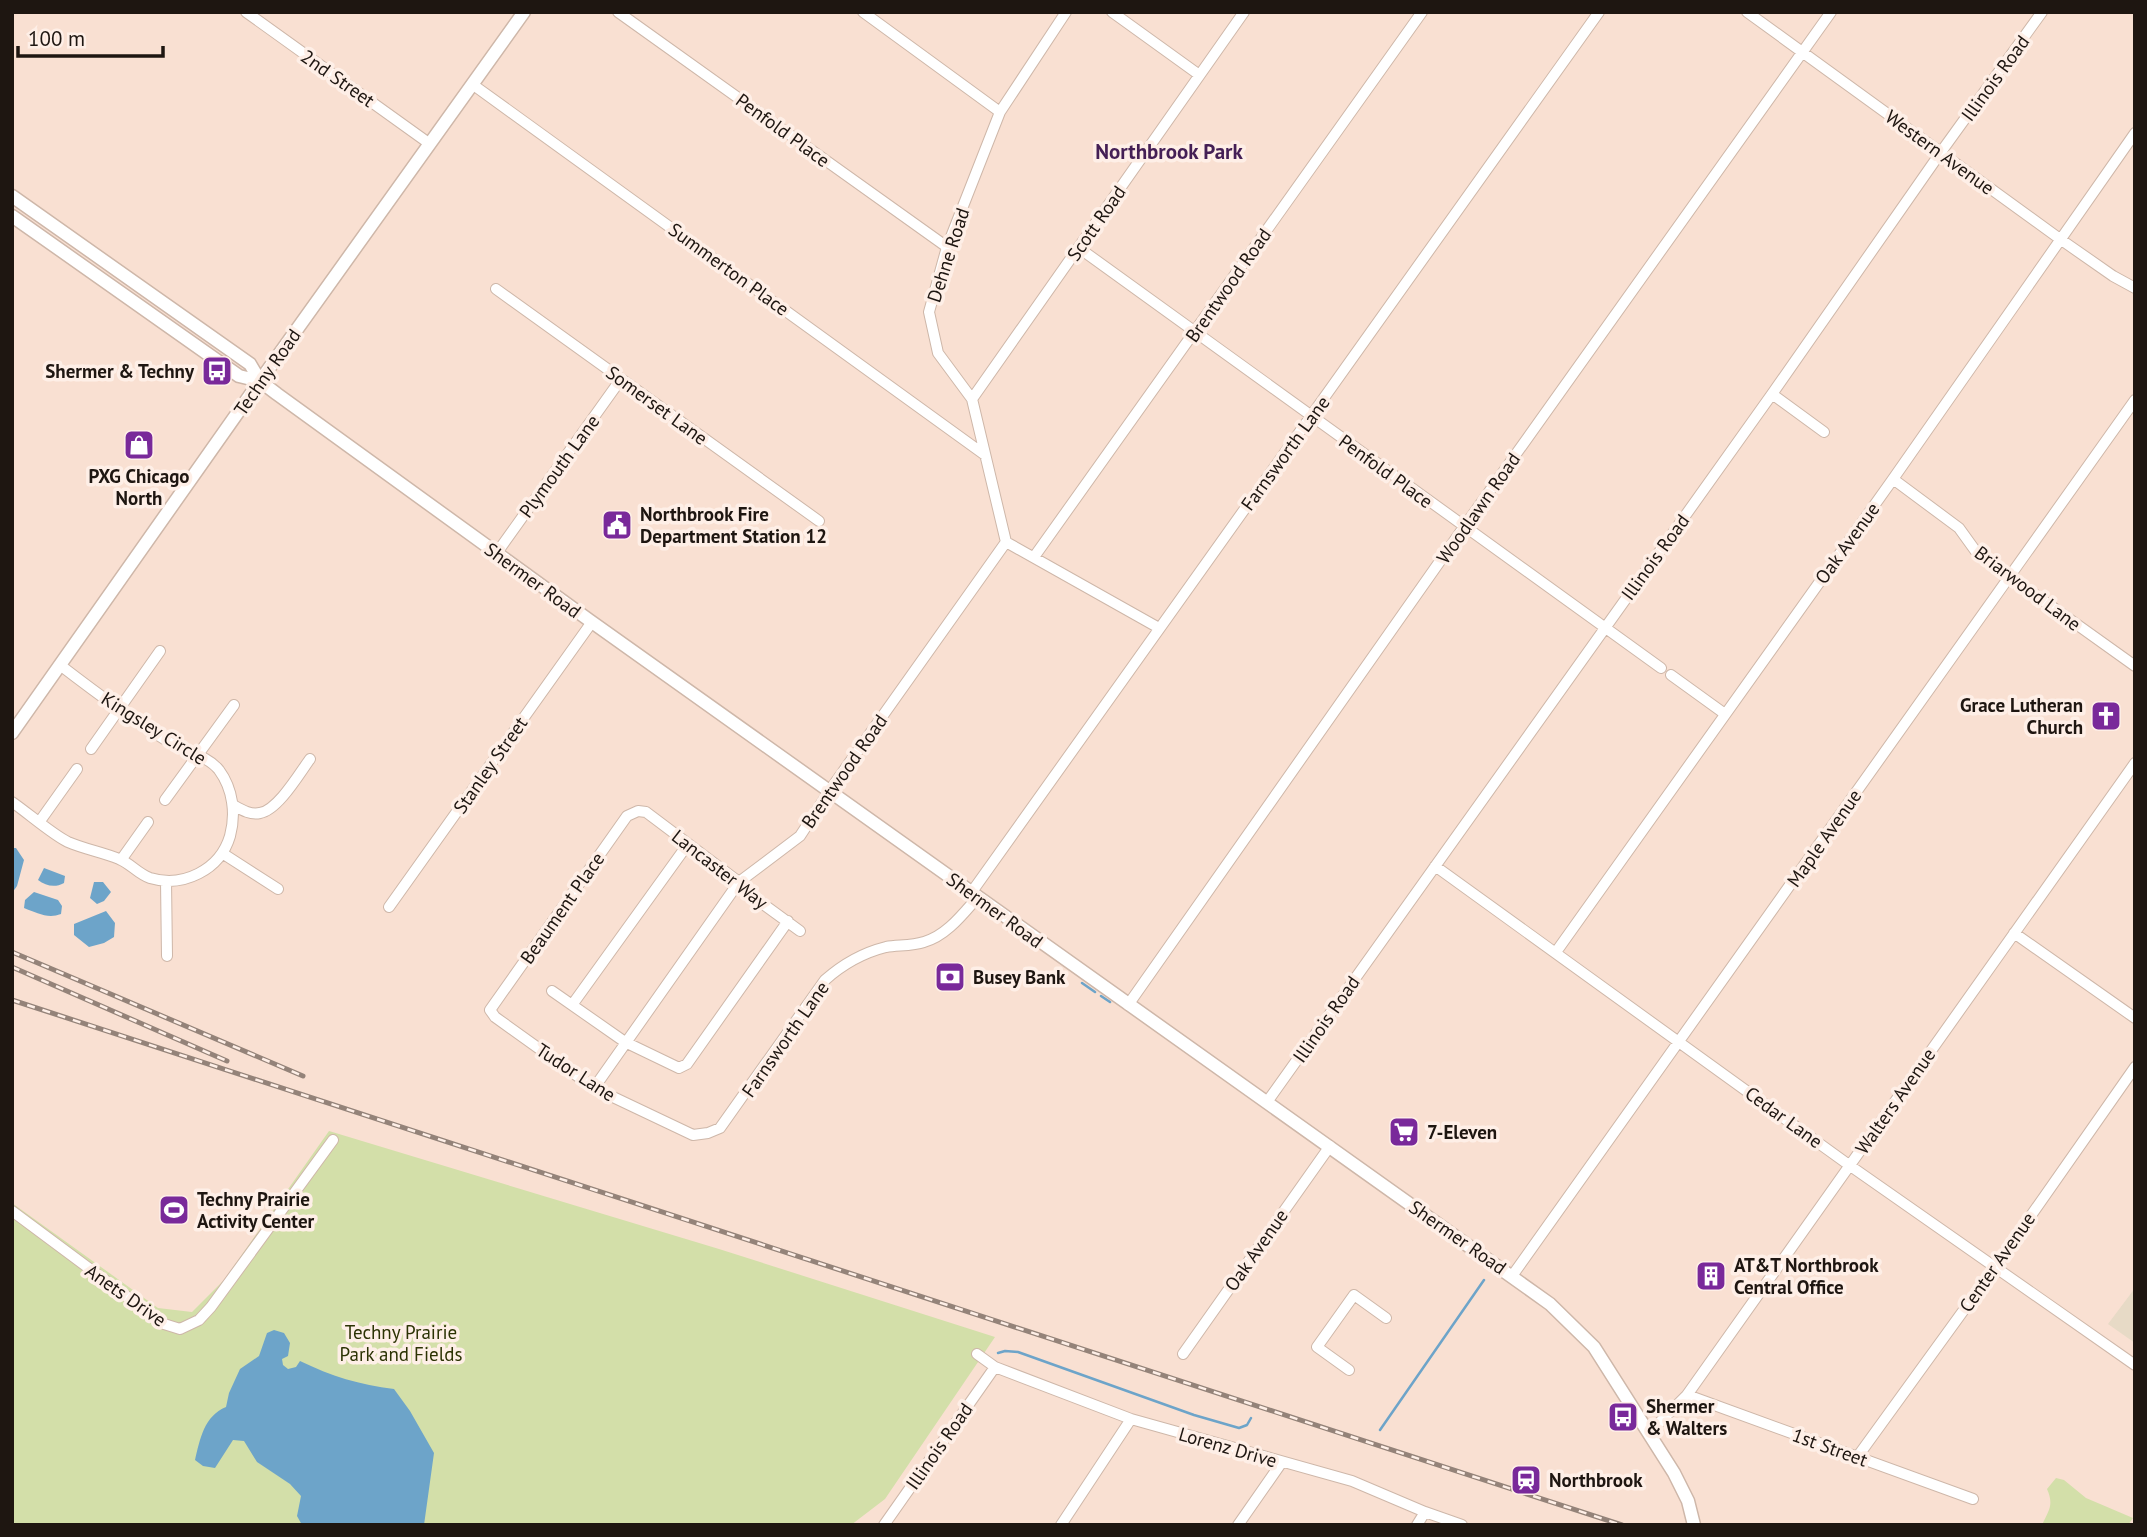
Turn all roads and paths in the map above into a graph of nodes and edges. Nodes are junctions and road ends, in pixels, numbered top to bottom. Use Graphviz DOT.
graph roads {
  1 [pos="246,12"];
  2 [pos="524,12"];
  3 [pos="618,12"];
  4 [pos="863,12"];
  5 [pos="1066,12"];
  6 [pos="1112,12"];
  7 [pos="1244,12"];
  8 [pos="1422,12"];
  9 [pos="1599,12"];
  10 [pos="1747,12"];
  11 [pos="1831,12"];
  12 [pos="2042,12"];
  13 [pos="1802,52"];
  14 [pos="1198,74"];
  15 [pos="472,84"];
  16 [pos="1000,112"];
  17 [pos="2135,133"];
  18 [pos="430,144"];
  19 [pos="1941,152"];
  20 [pos="12,196"];
  21 [pos="12,216"];
  22 [pos="2060,239"];
  23 [pos="947,247"];
  24 [pos="1079,248"];
  25 [pos="2135,288"];
  26 [pos="496,289"];
  27 [pos="1194,332"];
  28 [pos="621,379"];
  29 [pos="260,381"];
  30 [pos="1772,394"];
  31 [pos="972,399"];
  32 [pos="2135,400"];
  33 [pos="1311,417"];
  34 [pos="1824,432"];
  35 [pos="985,455"];
  36 [pos="1893,479"];
  37 [pos="819,521"];
  38 [pos="1464,527"];
  39 [pos="1006,542"];
  40 [pos="496,554"];
  41 [pos="1034,556"];
  42 [pos="2009,577"];
  43 [pos="592,622"];
  44 [pos="1605,627"];
  45 [pos="1159,628"];
  46 [pos="160,651"];
  47 [pos="60,665"];
  48 [pos="2135,666"];
  49 [pos="1661,668"];
  50 [pos="1671,675"];
  51 [pos="234,705"];
  52 [pos="120,708"];
  53 [pos="1724,714"];
  54 [pos="12,733"];
  55 [pos="91,749"];
  56 [pos="198,756"];
  57 [pos="310,759"];
  58 [pos="2135,763"];
  59 [pos="77,769"];
  60 [pos="830,790"];
  61 [pos="165,800"];
  62 [pos="12,802"];
  63 [pos="233,805"];
  64 [pos="638,811"];
  65 [pos="40,821"];
  66 [pos="148,822"];
  67 [pos="688,844"];
  68 [pos="222,853"];
  69 [pos="121,860"];
  70 [pos="1435,866"];
  71 [pos="166,881"];
  72 [pos="739,882"];
  73 [pos="278,889"];
  74 [pos="974,895"];
  75 [pos="389,907"];
  76 [pos="788,922"];
  77 [pos="800,931"];
  78 [pos="2014,933"];
  79 [pos="1556,952"];
  80 [pos="167,956"];
  81 [pos="552,991"];
  82 [pos="572,1005"];
  83 [pos="1128,1005"];
  84 [pos="490,1010"];
  85 [pos="2135,1018"];
  86 [pos="1679,1041"];
  87 [pos="625,1042"];
  88 [pos="2135,1067"];
  89 [pos="594,1088"];
  90 [pos="1267,1102"];
  91 [pos="708,1133"];
  92 [pos="333,1140"];
  93 [pos="1329,1146"];
  94 [pos="1849,1164"];
  95 [pos="12,1211"];
  96 [pos="1995,1267"];
  97 [pos="1512,1276"];
  98 [pos="1386,1318"];
  99 [pos="977,1354"];
  100 [pos="1183,1354"];
  101 [pos="2135,1365"];
  102 [pos="995,1367"];
  103 [pos="1349,1370"];
  104 [pos="1687,1395"];
  105 [pos="1131,1419"];
  106 [pos="1649,1433"];
  107 [pos="1858,1456"];
  108 [pos="1282,1462"];
  109 [pos="1973,1499"];
  110 [pos="1425,1513"];
  111 [pos="884,1525"];
  112 [pos="1060,1525"];
  113 [pos="1238,1525"];
  114 [pos="1417,1525"];
  115 [pos="1462,1525"];
  116 [pos="1694,1525"];
  1 -- 18 [label="street, 2nd Street"];
  2 -- 15 [label="main road, Techny Road"];
  3 -- 23 [label="street, Penfold Place"];
  4 -- 16 [label="street"];
  5 -- 16 [label="street, Dehne Road"];
  6 -- 14 [label="street"];
  7 -- 14 [label="street, Scott Road"];
  8 -- 27 [label="street, Brentwood Road"];
  9 -- 33 [label="street, Farnsworth Lane"];
  10 -- 13 [label="street, Western Avenue"];
  11 -- 13 [label="street, Woodlawn Road"];
  12 -- 19 [label="street, Illinois Road"];
  13 -- 19 [label="street, Western Avenue"];
  13 -- 38 [label="street, Woodlawn Road"];
  14 -- 24 [label="street, Scott Road"];
  15 -- 18 [label="main road, Techny Road"];
  15 -- 35 [label="street, Summerton Place"];
  16 -- 23 [label="street, Dehne Road"];
  17 -- 22 [label="street, Oak Avenue"];
  18 -- 29 [label="main road, Techny Road"];
  19 -- 22 [label="street, Western Avenue"];
  19 -- 30 [label="street, Illinois Road"];
  20 -- 29 [label="main road, Shermer Road"];
  21 -- 29 [label="main road, Shermer Road"];
  22 -- 25 [label="street, Western Avenue"];
  22 -- 36 [label="street, Oak Avenue"];
  23 -- 31 [label="street, Dehne Road"];
  24 -- 27 [label="street, Penfold Place"];
  24 -- 31 [label="street, Scott Road"];
  26 -- 28 [label="street, Somerset Lane"];
  27 -- 33 [label="street, Penfold Place"];
  27 -- 41 [label="street, Brentwood Road"];
  28 -- 37 [label="street, Somerset Lane"];
  28 -- 40 [label="street, Plymouth Lane"];
  29 -- 40 [label="main road, Shermer Road"];
  29 -- 47 [label="main road, Techny Road"];
  30 -- 34 [label="street"];
  30 -- 44 [label="street, Illinois Road"];
  31 -- 35 [label="street, Dehne Road"];
  32 -- 42 [label="street, Maple Avenue"];
  33 -- 38 [label="street, Penfold Place"];
  33 -- 45 [label="street, Farnsworth Lane"];
  35 -- 39 [label="street, Dehne Road"];
  36 -- 42 [label="street, Briarwood Lane"];
  36 -- 53 [label="street, Oak Avenue"];
  38 -- 44 [label="street, Penfold Place"];
  38 -- 83 [label="street, Woodlawn Road"];
  39 -- 41 [label="street"];
  39 -- 60 [label="street, Brentwood Road"];
  40 -- 43 [label="main road, Shermer Road"];
  41 -- 45 [label="street"];
  42 -- 48 [label="street, Briarwood Lane"];
  42 -- 86 [label="street, Maple Avenue"];
  43 -- 60 [label="main road, Shermer Road"];
  43 -- 75 [label="street, Stanley Street"];
  44 -- 49 [label="street, Penfold Place"];
  44 -- 70 [label="street, Illinois Road"];
  45 -- 74 [label="street, Farnsworth Lane"];
  46 -- 52 [label="street"];
  47 -- 52 [label="street, Kingsley Circle"];
  47 -- 54 [label="main road, Techny Road"];
  50 -- 53 [label="street"];
  51 -- 56 [label="street"];
  52 -- 55 [label="street"];
  52 -- 56 [label="street, Kingsley Circle"];
  53 -- 79 [label="street, Oak Avenue"];
  56 -- 61 [label="street"];
  56 -- 63 [label="street, Kingsley Circle"];
  57 -- 63 [label="street"];
  58 -- 78 [label="street, Walters Avenue"];
  59 -- 65 [label="street"];
  60 -- 72 [label="street, Brentwood Road"];
  60 -- 74 [label="main road, Shermer Road"];
  62 -- 65 [label="street"];
  63 -- 68 [label="street, Kingsley Circle"];
  64 -- 67 [label="street, Lancaster Way"];
  64 -- 84 [label="street, Beaument Place"];
  65 -- 69 [label="street"];
  66 -- 69 [label="street"];
  67 -- 72 [label="street, Lancaster Way"];
  67 -- 82 [label="street"];
  68 -- 71 [label="street"];
  68 -- 73 [label="street"];
  69 -- 71 [label="street"];
  70 -- 79 [label="street, Cedar Lane"];
  70 -- 90 [label="street, Illinois Road"];
  71 -- 80 [label="street"];
  72 -- 76 [label="street, Lancaster Way"];
  72 -- 87 [label="street, Brentwood Road"];
  74 -- 83 [label="main road, Shermer Road"];
  74 -- 91 [label="street, Farnsworth Lane"];
  76 -- 77 [label="street, Lancaster Way"];
  76 -- 87 [label="street"];
  78 -- 85 [label="street"];
  78 -- 94 [label="street, Walters Avenue"];
  79 -- 86 [label="street, Cedar Lane"];
  81 -- 82 [label="street"];
  82 -- 87 [label="street"];
  83 -- 90 [label="main road, Shermer Road"];
  84 -- 89 [label="street, Tudor Lane"];
  86 -- 94 [label="street, Cedar Lane"];
  86 -- 97 [label="street, Maple Avenue"];
  87 -- 89 [label="street, Brentwood Road"];
  88 -- 96 [label="street, Center Avenue"];
  89 -- 91 [label="street, Tudor Lane"];
  90 -- 93 [label="main road, Shermer Road"];
  92 -- 95 [label="street, Anets Drive"];
  93 -- 97 [label="main road, Shermer Road"];
  93 -- 100 [label="street, Oak Avenue"];
  94 -- 96 [label="street, Cedar Lane"];
  94 -- 104 [label="street, Walters Avenue"];
  96 -- 101 [label="street, Cedar Lane"];
  96 -- 107 [label="street, Center Avenue"];
  97 -- 106 [label="main road, Shermer Road"];
  98 -- 103 [label="street"];
  99 -- 102 [label="street"];
  102 -- 105 [label="street, Lorenz Drive"];
  102 -- 111 [label="street, Illinois Road"];
  104 -- 106 [label="street, Walters Avenue"];
  104 -- 107 [label="street, 1st Street"];
  105 -- 108 [label="street, Lorenz Drive"];
  105 -- 112 [label="street"];
  106 -- 116 [label="main road, Shermer Road"];
  107 -- 109 [label="street, 1st Street"];
  108 -- 110 [label="street, Lorenz Drive"];
  108 -- 113 [label="street"];
  110 -- 114 [label="street"];
  110 -- 115 [label="street, Lorenz Drive"];
}
